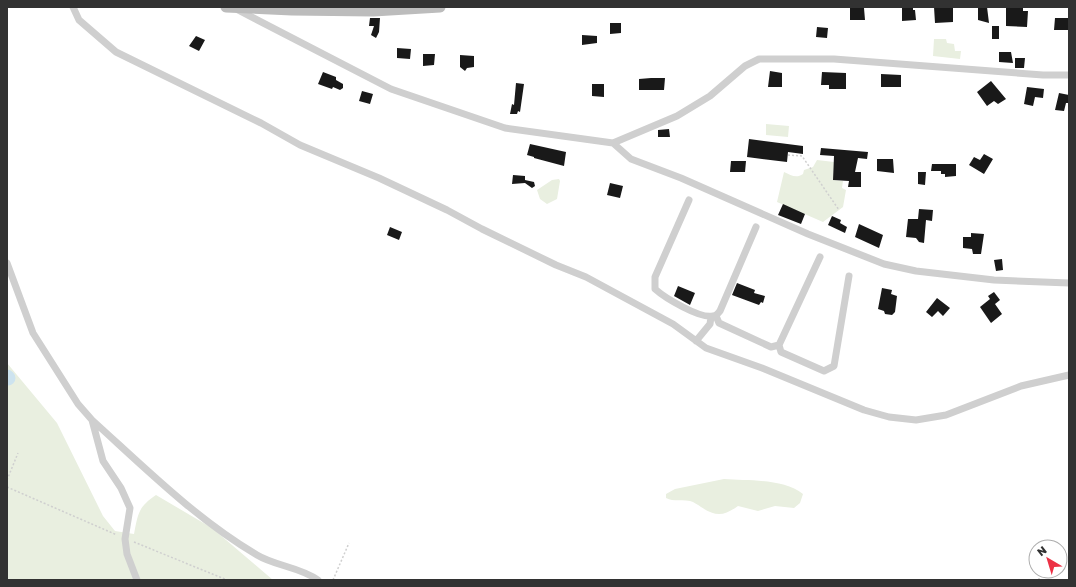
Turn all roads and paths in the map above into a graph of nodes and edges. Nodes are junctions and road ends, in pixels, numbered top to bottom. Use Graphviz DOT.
graph roads {
  1 [pos="73,7"];
  2 [pos="440,7"];
  3 [pos="231,8"];
  4 [pos="1069,75"];
  5 [pos="613,143"];
  6 [pos="788,155"];
  7 [pos="689,200"];
  8 [pos="839,210"];
  9 [pos="756,227"];
  10 [pos="820,257"];
  11 [pos="7,263"];
  12 [pos="849,276"];
  13 [pos="1069,283"];
  14 [pos="714,316"];
  15 [pos="696,341"];
  16 [pos="779,345"];
  17 [pos="1069,375"];
  18 [pos="92,420"];
  19 [pos="18,452"];
  20 [pos="7,480"];
  21 [pos="7,487"];
  22 [pos="120,537"];
  23 [pos="127,539"];
  24 [pos="350,543"];
  25 [pos="138,580"];
  26 [pos="227,580"];
  27 [pos="318,580"];
  28 [pos="333,580"];
  1 -- 15 [label="street"];
  2 -- 3 [label="main road"];
  3 -- 5 [label="street"];
  4 -- 5 [label="street"];
  5 -- 13 [label="street"];
  6 -- 8 [label="path"];
  7 -- 14 [label="street"];
  9 -- 14 [label="street"];
  10 -- 16 [label="street"];
  11 -- 18 [label="street"];
  12 -- 16 [label="street"];
  14 -- 15 [label="street"];
  14 -- 16 [label="street"];
  15 -- 17 [label="street"];
  18 -- 25 [label="street"];
  18 -- 27 [label="street"];
  19 -- 20 [label="path"];
  21 -- 22 [label="path"];
  23 -- 26 [label="path"];
  24 -- 28 [label="path"];
}
